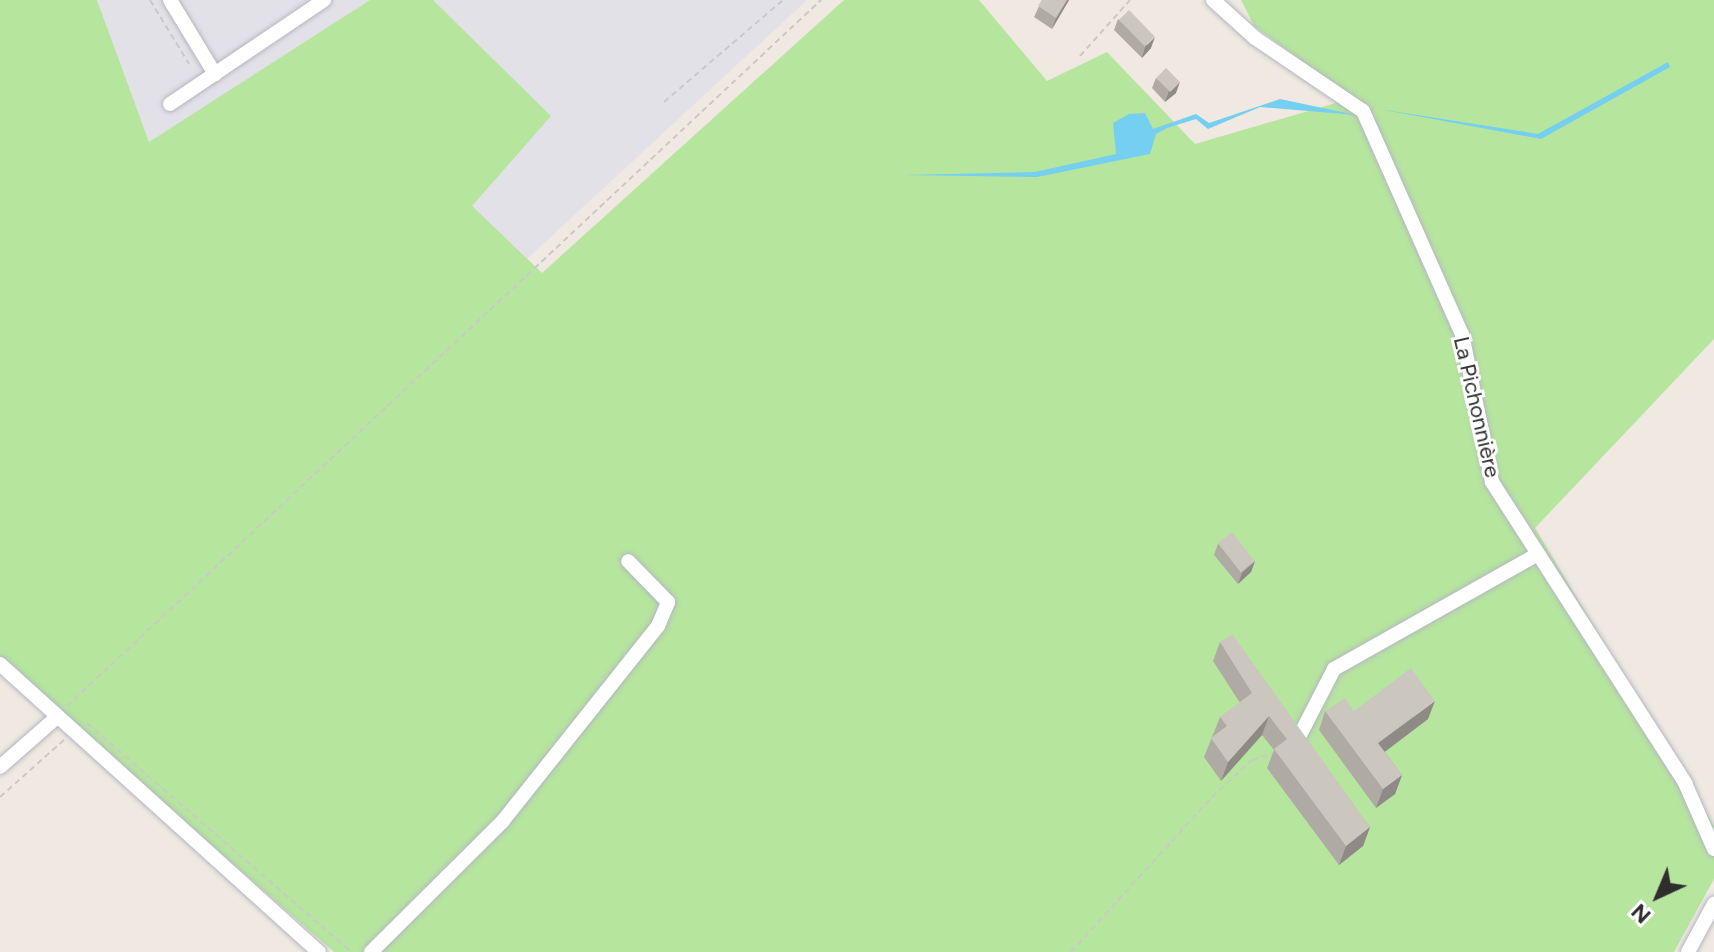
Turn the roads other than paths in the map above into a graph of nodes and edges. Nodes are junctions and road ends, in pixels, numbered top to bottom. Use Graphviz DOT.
graph roads {
  1 [pos="170,0"];
  2 [pos="1213,0"];
  3 [pos="316,2"];
  4 [pos="215,74"];
  5 [pos="170,104"];
  6 [pos="1538,554"];
  7 [pos="628,561"];
  8 [pos="0,664"];
  9 [pos="58,716"];
  10 [pos="1301,733"];
  11 [pos="0,767"];
  12 [pos="1714,849"];
  13 [pos="1714,904"];
  14 [pos="315,951"];
  15 [pos="371,952"];
  16 [pos="1688,952"];
  1 -- 4 [label="street"];
  2 -- 6 [label="street, La Pichonnière"];
  3 -- 4 [label="street"];
  4 -- 5 [label="street"];
  6 -- 10 [label="street"];
  6 -- 12 [label="street, La Pichonnière"];
  7 -- 15 [label="street"];
  8 -- 9 [label="street"];
  9 -- 11 [label="street"];
  9 -- 14 [label="street"];
  13 -- 16 [label="street"];
}
